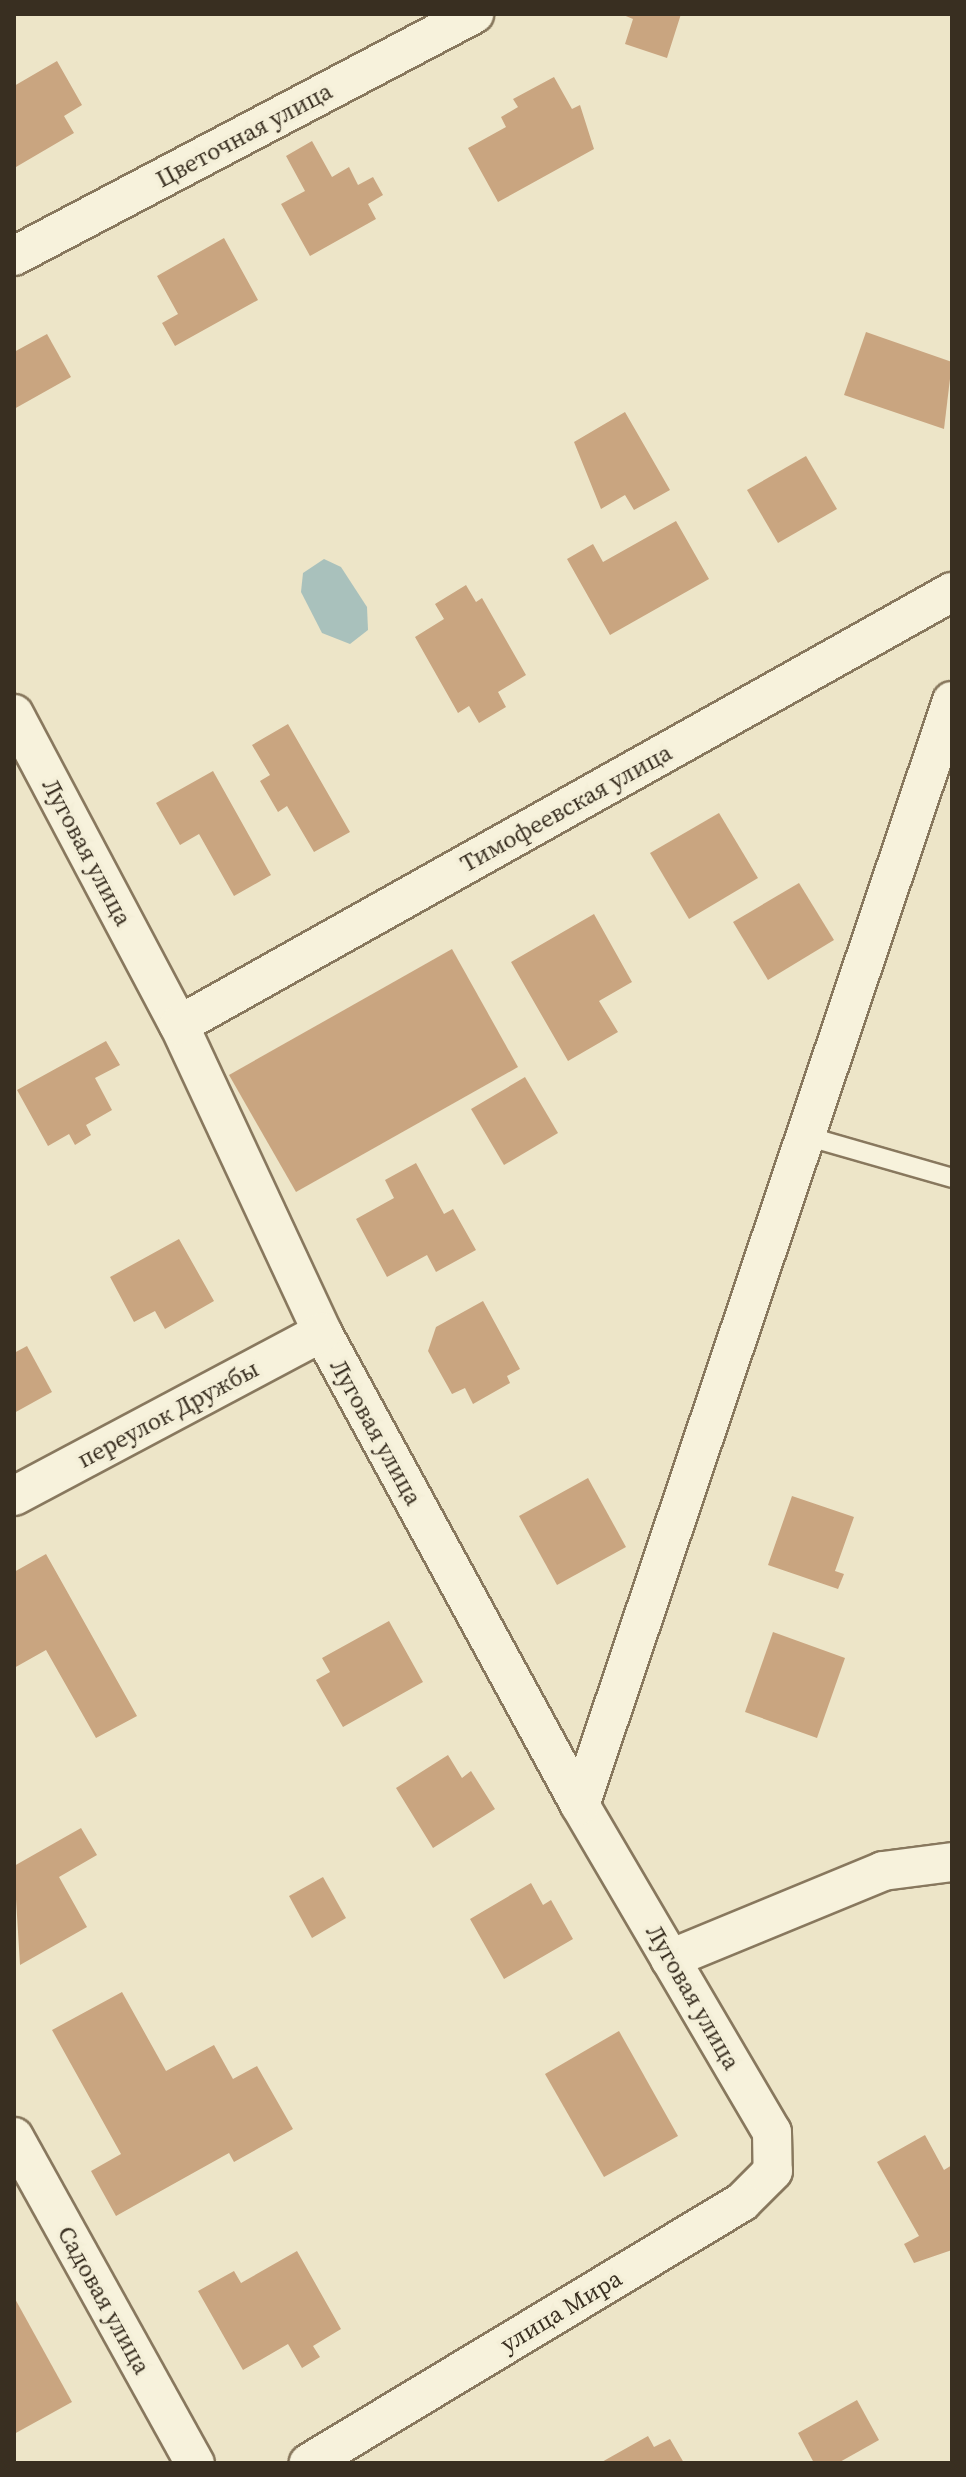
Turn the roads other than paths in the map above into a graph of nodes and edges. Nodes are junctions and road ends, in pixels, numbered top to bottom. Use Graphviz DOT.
graph roads {
  1 [pos="474,14"];
  2 [pos="14,256"];
  3 [pos="952,592"];
  4 [pos="952,701"];
  5 [pos="14,714"];
  6 [pos="179,1025"];
  7 [pos="806,1136"];
  8 [pos="952,1178"];
  9 [pos="322,1332"];
  10 [pos="14,1496"];
  11 [pos="580,1805"];
  12 [pos="952,1862"];
  13 [pos="670,1959"];
  14 [pos="772,2132"];
  15 [pos="14,2137"];
  16 [pos="195,2463"];
  17 [pos="309,2463"];
  1 -- 2 [label="street, Цветочная улица"];
  3 -- 6 [label="street, Тимофеевская улица"];
  4 -- 7 [label="street"];
  5 -- 6 [label="street, Луговая улица"];
  6 -- 9 [label="street, Луговая улица"];
  7 -- 8 [label="lane"];
  7 -- 11 [label="street"];
  9 -- 10 [label="street, переулок Дружбы"];
  9 -- 11 [label="street, Луговая улица"];
  11 -- 13 [label="street, Луговая улица"];
  12 -- 13 [label="street"];
  13 -- 14 [label="street, Луговая улица"];
  14 -- 17 [label="street, улица Мира"];
  15 -- 16 [label="street, Садовая улица"];
}
